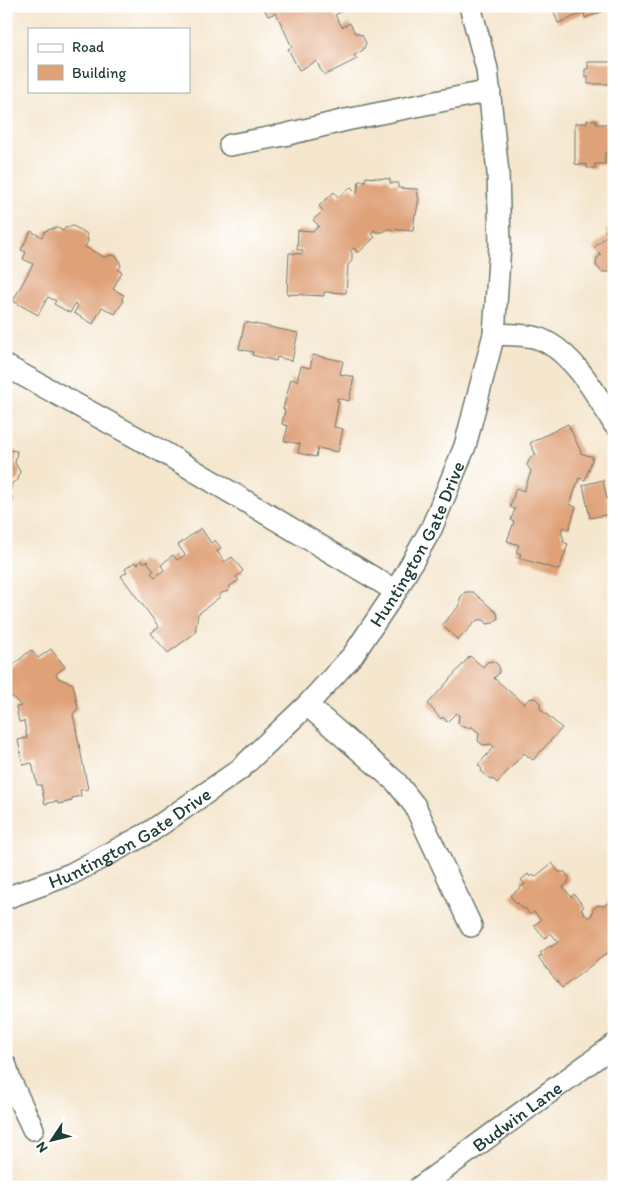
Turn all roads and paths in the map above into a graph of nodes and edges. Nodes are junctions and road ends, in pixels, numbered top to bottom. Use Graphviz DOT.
graph roads {
  1 [pos="470,6"];
  2 [pos="490,91"];
  3 [pos="230,145"];
  4 [pos="494,334"];
  5 [pos="6,366"];
  6 [pos="614,424"];
  7 [pos="396,591"];
  8 [pos="307,705"];
  9 [pos="6,898"];
  10 [pos="471,926"];
  11 [pos="614,1045"];
  12 [pos="6,1066"];
  13 [pos="32,1129"];
  14 [pos="420,1187"];
  1 -- 2 [label="street, Huntington Gate Drive"];
  2 -- 3 [label="street"];
  2 -- 4 [label="street, Huntington Gate Drive"];
  4 -- 6 [label="street"];
  4 -- 7 [label="street, Huntington Gate Drive"];
  5 -- 7 [label="street"];
  7 -- 8 [label="street, Huntington Gate Drive"];
  8 -- 9 [label="street, Huntington Gate Drive"];
  8 -- 10 [label="street"];
  11 -- 14 [label="street, Budwin Lane"];
  12 -- 13 [label="street"];
}
